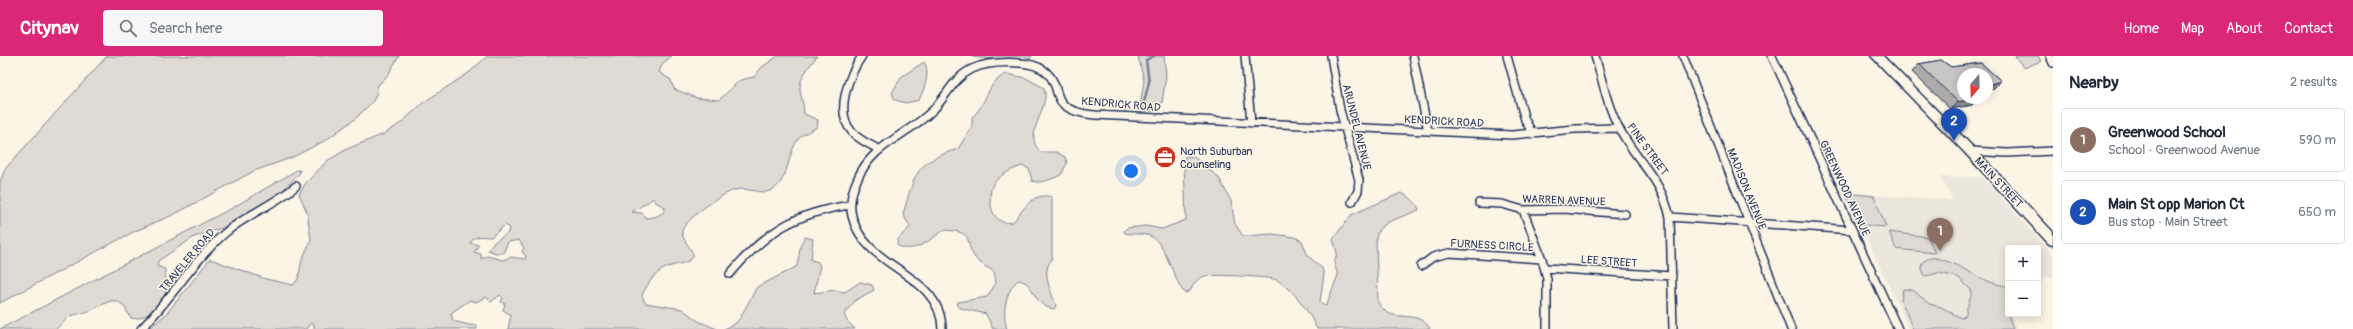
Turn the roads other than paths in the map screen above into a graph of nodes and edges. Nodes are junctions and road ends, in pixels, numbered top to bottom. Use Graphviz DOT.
graph roads {
  1 [pos="862,56"];
  2 [pos="1245,56"];
  3 [pos="1330,56"];
  4 [pos="1413,56"];
  5 [pos="1507,56"];
  6 [pos="1595,56"];
  7 [pos="1683,56"];
  8 [pos="1772,56"];
  9 [pos="1876,56"];
  10 [pos="2050,56"];
  11 [pos="2053,63"];
  12 [pos="1251,123"];
  13 [pos="1344,127"];
  14 [pos="1619,128"];
  15 [pos="1428,131"];
  16 [pos="1533,134"];
  17 [pos="878,149"];
  18 [pos="2053,150"];
  19 [pos="1970,151"];
  20 [pos="296,186"];
  21 [pos="1352,202"];
  22 [pos="1479,203"];
  23 [pos="850,205"];
  24 [pos="1523,210"];
  25 [pos="1625,214"];
  26 [pos="1670,217"];
  27 [pos="1749,224"];
  28 [pos="1852,230"];
  29 [pos="2053,240"];
  30 [pos="1542,259"];
  31 [pos="1421,266"];
  32 [pos="1545,268"];
  33 [pos="730,274"];
  34 [pos="1672,276"];
  35 [pos="141,329"];
  36 [pos="942,329"];
  37 [pos="1547,329"];
  38 [pos="1673,329"];
  39 [pos="1791,329"];
  40 [pos="1898,329"];
  1 -- 17 [label="street"];
  2 -- 12 [label="street"];
  3 -- 13 [label="street, ARUNDEL AVENUE"];
  4 -- 15 [label="street"];
  5 -- 16 [label="street"];
  6 -- 14 [label="street, PINE STREET"];
  7 -- 27 [label="street, MADISON AVENUE"];
  8 -- 28 [label="street, GREENWOOD AVENUE"];
  9 -- 19 [label="main road, MAIN STREET"];
  10 -- 11 [label="street"];
  12 -- 13 [label="street, KENDRICK ROAD"];
  12 -- 17 [label="street, KENDRICK ROAD"];
  13 -- 15 [label="street, KENDRICK ROAD"];
  13 -- 21 [label="street, ARUNDEL AVENUE"];
  14 -- 16 [label="street, KENDRICK ROAD"];
  14 -- 26 [label="street, PINE STREET"];
  15 -- 16 [label="street, KENDRICK ROAD"];
  17 -- 23 [label="street, KENDRICK ROAD"];
  18 -- 19 [label="street"];
  19 -- 29 [label="main road, MAIN STREET"];
  20 -- 35 [label="street, TRAVELER ROAD"];
  22 -- 24 [label="street, WARREN AVENUE"];
  23 -- 33 [label="street"];
  23 -- 36 [label="street, KENDRICK ROAD"];
  24 -- 25 [label="street, WARREN AVENUE"];
  24 -- 30 [label="street"];
  26 -- 27 [label="street"];
  26 -- 34 [label="street, PINE STREET"];
  27 -- 28 [label="street"];
  27 -- 39 [label="street, MADISON AVENUE"];
  28 -- 40 [label="street, GREENWOOD AVENUE"];
  30 -- 31 [label="street, FURNESS CIRCLE"];
  30 -- 32 [label="street"];
  32 -- 34 [label="street, LEE STREET"];
  32 -- 37 [label="street"];
  34 -- 38 [label="street, PINE STREET"];
}
